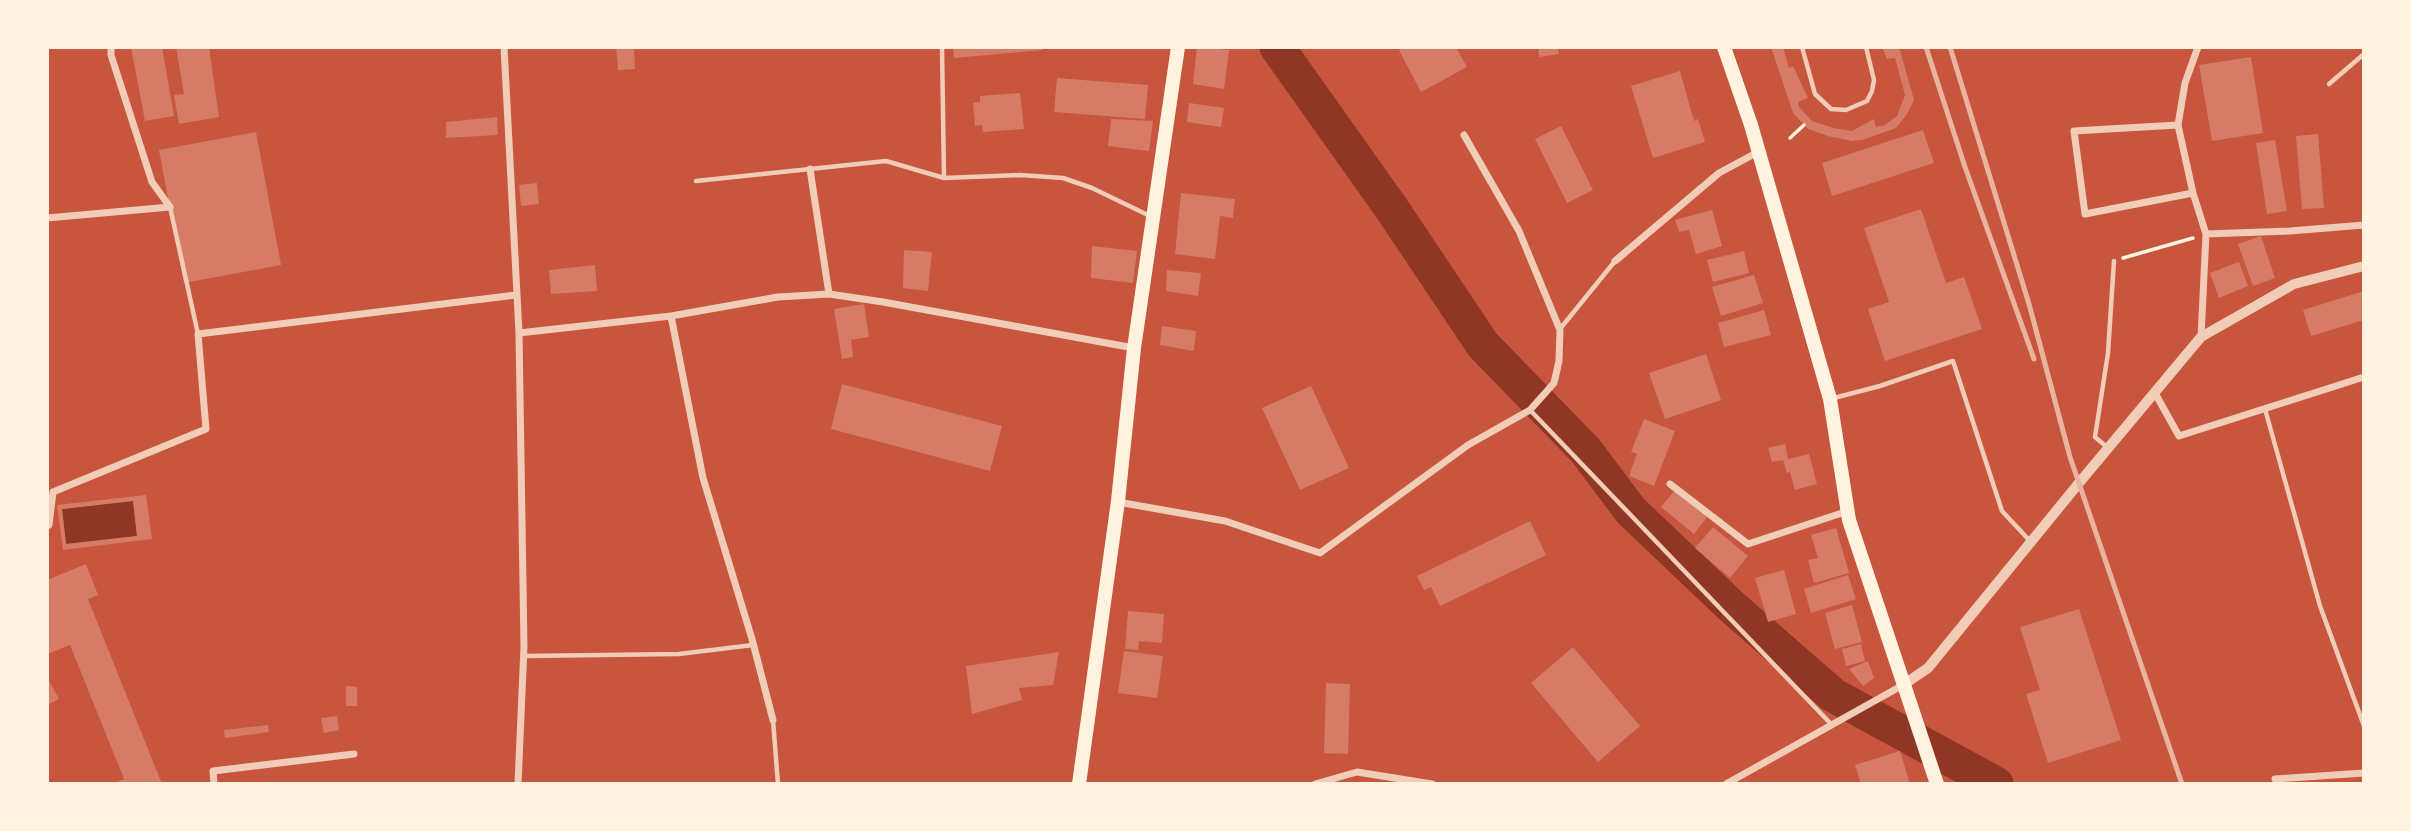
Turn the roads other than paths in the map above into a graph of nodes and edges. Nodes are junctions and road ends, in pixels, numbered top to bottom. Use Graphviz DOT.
graph roads {
  1 [pos="111,47"];
  2 [pos="504,47"];
  3 [pos="942,47"];
  4 [pos="1178,47"];
  5 [pos="1724,47"];
  6 [pos="1802,47"];
  7 [pos="1866,47"];
  8 [pos="2198,47"];
  9 [pos="2364,54"];
  10 [pos="2329,83"];
  11 [pos="2178,125"];
  12 [pos="1464,135"];
  13 [pos="1758,152"];
  14 [pos="810,169"];
  15 [pos="944,178"];
  16 [pos="696,181"];
  17 [pos="2193,193"];
  18 [pos="170,207"];
  19 [pos="1152,217"];
  20 [pos="47,218"];
  21 [pos="2364,225"];
  22 [pos="2206,234"];
  23 [pos="1615,261"];
  24 [pos="2114,261"];
  25 [pos="2364,266"];
  26 [pos="829,294"];
  27 [pos="516,295"];
  28 [pos="671,316"];
  29 [pos="1560,330"];
  30 [pos="519,333"];
  31 [pos="198,334"];
  32 [pos="2202,337"];
  33 [pos="1133,348"];
  34 [pos="2364,377"];
  35 [pos="2155,393"];
  36 [pos="1830,398"];
  37 [pos="1532,408"];
  38 [pos="2264,408"];
  39 [pos="2108,449"];
  40 [pos="1670,484"];
  41 [pos="1118,501"];
  42 [pos="1848,511"];
  43 [pos="47,526"];
  44 [pos="2030,542"];
  45 [pos="753,645"];
  46 [pos="524,656"];
  47 [pos="1903,685"];
  48 [pos="773,720"];
  49 [pos="1832,725"];
  50 [pos="2364,726"];
  51 [pos="354,754"];
  52 [pos="2364,773"];
  53 [pos="2274,779"];
  54 [pos="214,784"];
  55 [pos="518,784"];
  56 [pos="778,784"];
  57 [pos="1079,784"];
  58 [pos="1315,784"];
  59 [pos="1432,784"];
  60 [pos="1726,784"];
  61 [pos="1937,784"];
  1 -- 18 [label="street"];
  2 -- 27 [label="street"];
  3 -- 15 [label="lane"];
  4 -- 19 [label="highway"];
  5 -- 13 [label="highway"];
  6 -- 7 [label="lane"];
  8 -- 11 [label="street"];
  9 -- 10 [label="lane"];
  11 -- 17 [label="street"];
  11 -- 17 [label="street"];
  12 -- 29 [label="street"];
  13 -- 23 [label="street"];
  13 -- 36 [label="highway"];
  14 -- 15 [label="lane"];
  14 -- 16 [label="lane"];
  14 -- 26 [label="street"];
  15 -- 19 [label="lane"];
  17 -- 22 [label="street"];
  18 -- 20 [label="street"];
  18 -- 31 [label="lane"];
  19 -- 33 [label="highway"];
  21 -- 22 [label="street"];
  22 -- 32 [label="street"];
  23 -- 29 [label="lane"];
  24 -- 39 [label="lane"];
  25 -- 32 [label="street"];
  26 -- 28 [label="street"];
  26 -- 33 [label="street"];
  27 -- 30 [label="street"];
  27 -- 31 [label="street"];
  28 -- 30 [label="street"];
  28 -- 45 [label="street"];
  29 -- 37 [label="street"];
  30 -- 46 [label="street"];
  31 -- 43 [label="street"];
  32 -- 35 [label="street"];
  33 -- 41 [label="highway"];
  34 -- 38 [label="street"];
  35 -- 38 [label="street"];
  35 -- 39 [label="street"];
  36 -- 42 [label="highway"];
  36 -- 44 [label="lane"];
  37 -- 41 [label="street"];
  37 -- 49 [label="lane"];
  38 -- 50 [label="lane"];
  39 -- 44 [label="street"];
  40 -- 42 [label="street"];
  41 -- 57 [label="highway"];
  42 -- 47 [label="highway"];
  44 -- 47 [label="street"];
  45 -- 46 [label="lane"];
  45 -- 48 [label="street"];
  46 -- 55 [label="street"];
  47 -- 49 [label="street"];
  47 -- 61 [label="highway"];
  48 -- 56 [label="lane"];
  49 -- 60 [label="street"];
  51 -- 54 [label="street"];
  52 -- 53 [label="street"];
  58 -- 59 [label="street"];
}
